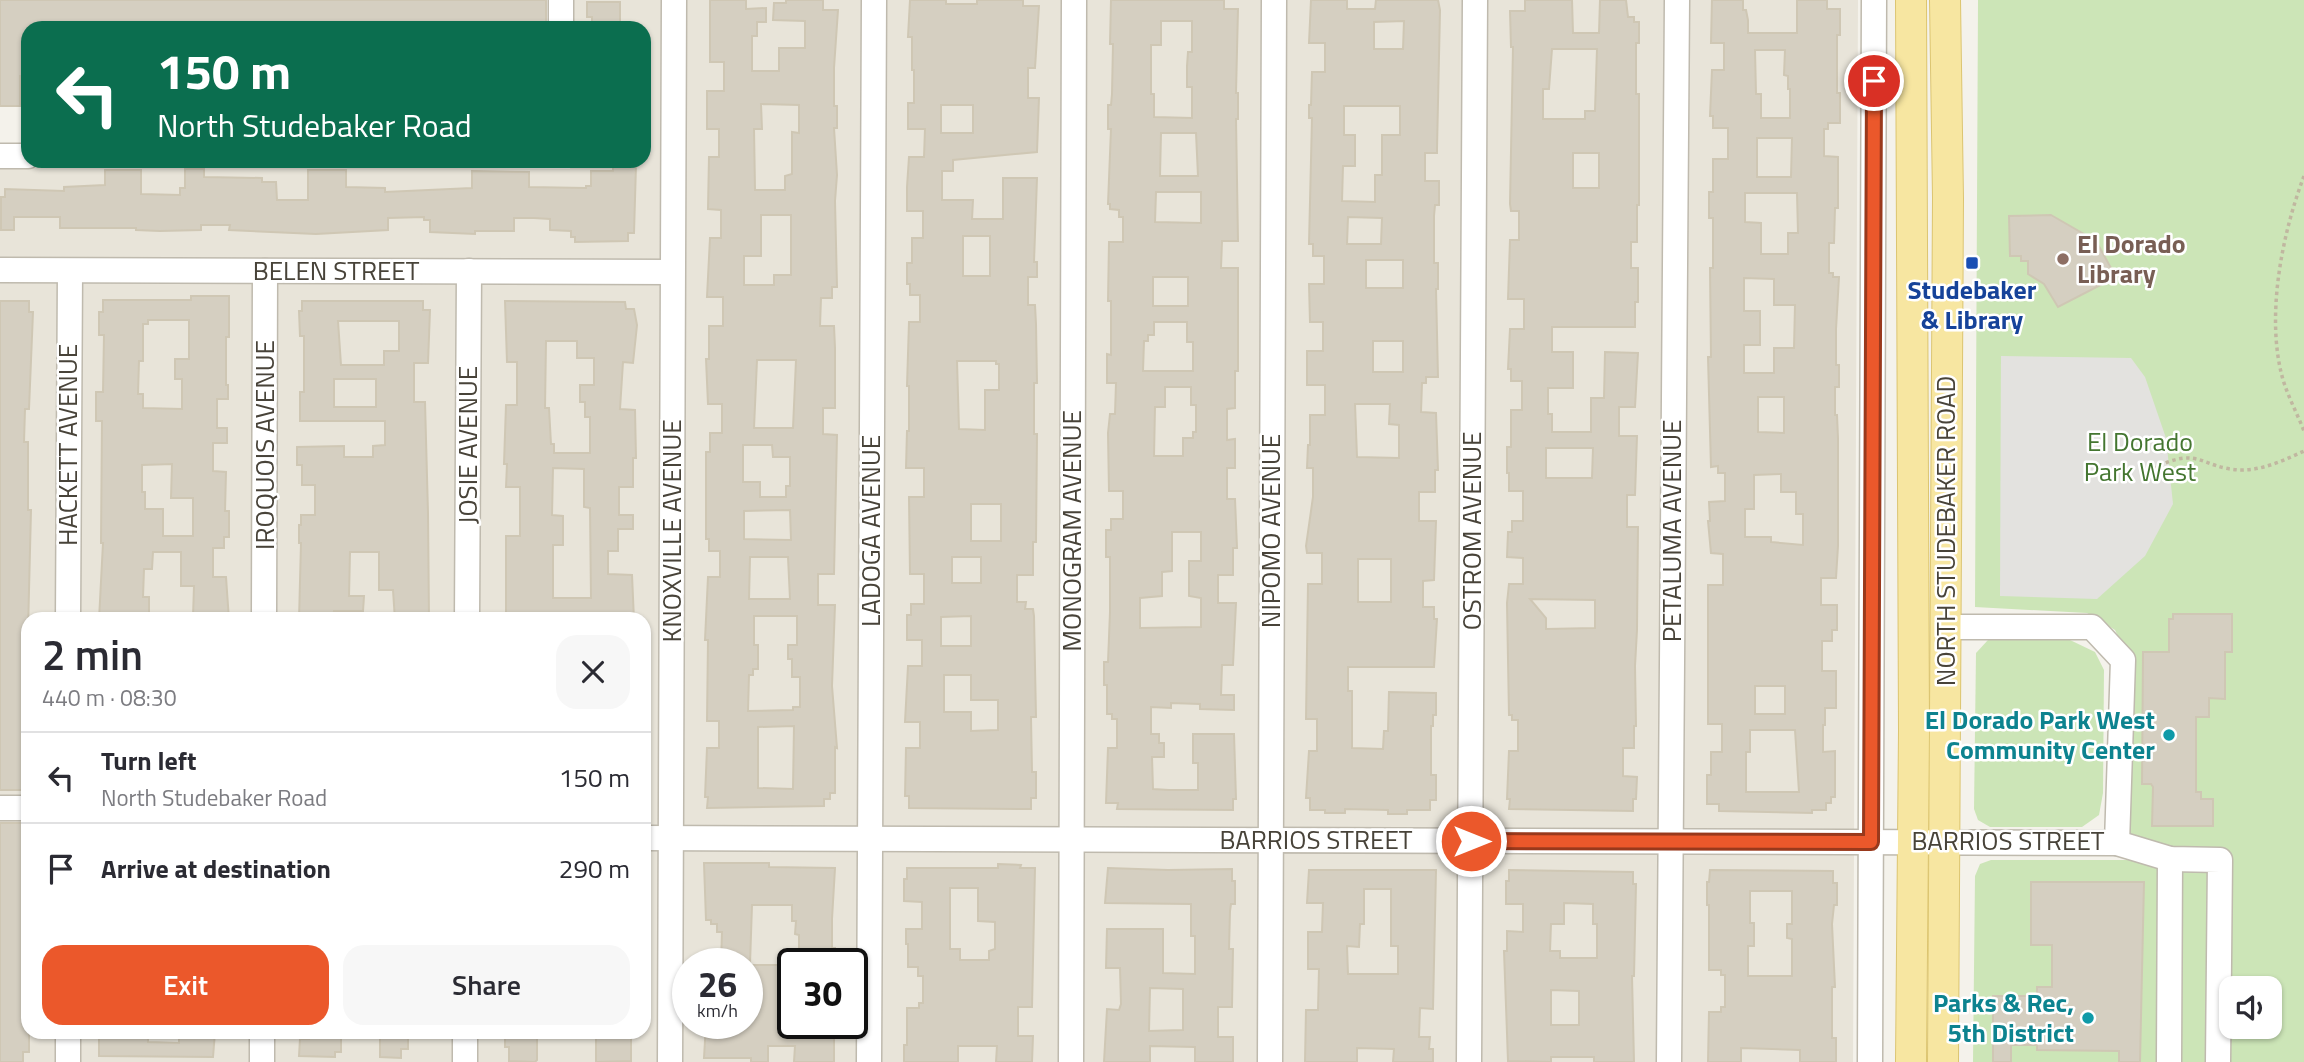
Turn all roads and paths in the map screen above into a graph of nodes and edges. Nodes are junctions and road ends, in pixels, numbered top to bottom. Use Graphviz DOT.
graph roads {
  1 [pos="561,0"];
  2 [pos="674,0"];
  3 [pos="874,0"];
  4 [pos="1074,0"];
  5 [pos="1274,0"];
  6 [pos="1475,0"];
  7 [pos="1677,0"];
  8 [pos="1874,0"];
  9 [pos="1911,0"];
  10 [pos="1945,0"];
  11 [pos="561,21"];
  12 [pos="0,156"];
  13 [pos="21,156"];
  14 [pos="2304,176"];
  15 [pos="0,270"];
  16 [pos="70,271"];
  17 [pos="265,271"];
  18 [pos="469,271"];
  19 [pos="672,272"];
  20 [pos="1913,345"];
  21 [pos="1947,346"];
  22 [pos="2304,431"];
  23 [pos="2304,451"];
  24 [pos="2153,469"];
  25 [pos="68,612"];
  26 [pos="264,612"];
  27 [pos="467,612"];
  28 [pos="1945,627"];
  29 [pos="0,808"];
  30 [pos="21,808"];
  31 [pos="651,838"];
  32 [pos="671,838"];
  33 [pos="870,838"];
  34 [pos="1070,839"];
  35 [pos="1270,839"];
  36 [pos="1670,840"];
  37 [pos="1471,841"];
  38 [pos="1871,842"];
  39 [pos="1912,842"];
  40 [pos="1944,842"];
  41 [pos="2117,843"];
  42 [pos="2170,859"];
  43 [pos="68,1039"];
  44 [pos="262,1039"];
  45 [pos="465,1039"];
  46 [pos="68,1062"];
  47 [pos="262,1062"];
  48 [pos="465,1062"];
  49 [pos="670,1062"];
  50 [pos="869,1062"];
  51 [pos="1071,1062"];
  52 [pos="1270,1062"];
  53 [pos="1469,1062"];
  54 [pos="1669,1062"];
  55 [pos="1870,1062"];
  56 [pos="1911,1062"];
  57 [pos="1942,1062"];
  58 [pos="2169,1062"];
  59 [pos="2218,1062"];
  1 -- 11 [label="street"];
  2 -- 19 [label="street, KNOXVILLE AVENUE"];
  3 -- 33 [label="street, LADOGA AVENUE"];
  4 -- 34 [label="street, MONOGRAM AVENUE"];
  5 -- 35 [label="street, NIPOMO AVENUE"];
  6 -- 37 [label="street, OSTROM AVENUE"];
  7 -- 36 [label="street, PETALUMA AVENUE"];
  8 -- 38 [label="street"];
  9 -- 20 [label="main road, NORTH STUDEBAKER ROAD"];
  10 -- 21 [label="main road, NORTH STUDEBAKER ROAD"];
  12 -- 13 [label="street"];
  14 -- 22 [label="path"];
  15 -- 16 [label="street, BELEN STREET"];
  16 -- 17 [label="street, BELEN STREET"];
  16 -- 25 [label="street, HACKETT AVENUE"];
  17 -- 18 [label="street, BELEN STREET"];
  17 -- 26 [label="street, IROQUOIS AVENUE"];
  18 -- 19 [label="street, BELEN STREET"];
  18 -- 27 [label="street, JOSIE AVENUE"];
  19 -- 32 [label="street, KNOXVILLE AVENUE"];
  20 -- 21 [label="main road"];
  20 -- 39 [label="main road, NORTH STUDEBAKER ROAD"];
  21 -- 28 [label="main road, NORTH STUDEBAKER ROAD"];
  23 -- 24 [label="path"];
  28 -- 40 [label="main road, NORTH STUDEBAKER ROAD"];
  28 -- 41 [label="street, BARRIOS STREET"];
  29 -- 30 [label="street"];
  31 -- 32 [label="street, BARRIOS STREET"];
  32 -- 33 [label="street, BARRIOS STREET"];
  32 -- 49 [label="street, KNOXVILLE AVENUE"];
  33 -- 34 [label="street, BARRIOS STREET"];
  33 -- 50 [label="street, LADOGA AVENUE"];
  34 -- 35 [label="street, BARRIOS STREET"];
  34 -- 51 [label="street, MONOGRAM AVENUE"];
  35 -- 37 [label="street, BARRIOS STREET"];
  35 -- 52 [label="street, NIPOMO AVENUE"];
  36 -- 37 [label="street, BARRIOS STREET"];
  36 -- 38 [label="street, BARRIOS STREET"];
  36 -- 54 [label="street, PETALUMA AVENUE"];
  37 -- 53 [label="street, OSTROM AVENUE"];
  38 -- 39 [label="street, BARRIOS STREET"];
  38 -- 55 [label="street"];
  39 -- 40 [label="street, BARRIOS STREET"];
  39 -- 56 [label="main road, NORTH STUDEBAKER ROAD"];
  40 -- 41 [label="street, BARRIOS STREET"];
  40 -- 57 [label="main road, NORTH STUDEBAKER ROAD"];
  41 -- 42 [label="street"];
  42 -- 58 [label="street"];
  42 -- 59 [label="street"];
  43 -- 46 [label="street"];
  44 -- 47 [label="street"];
  45 -- 48 [label="street"];
}
